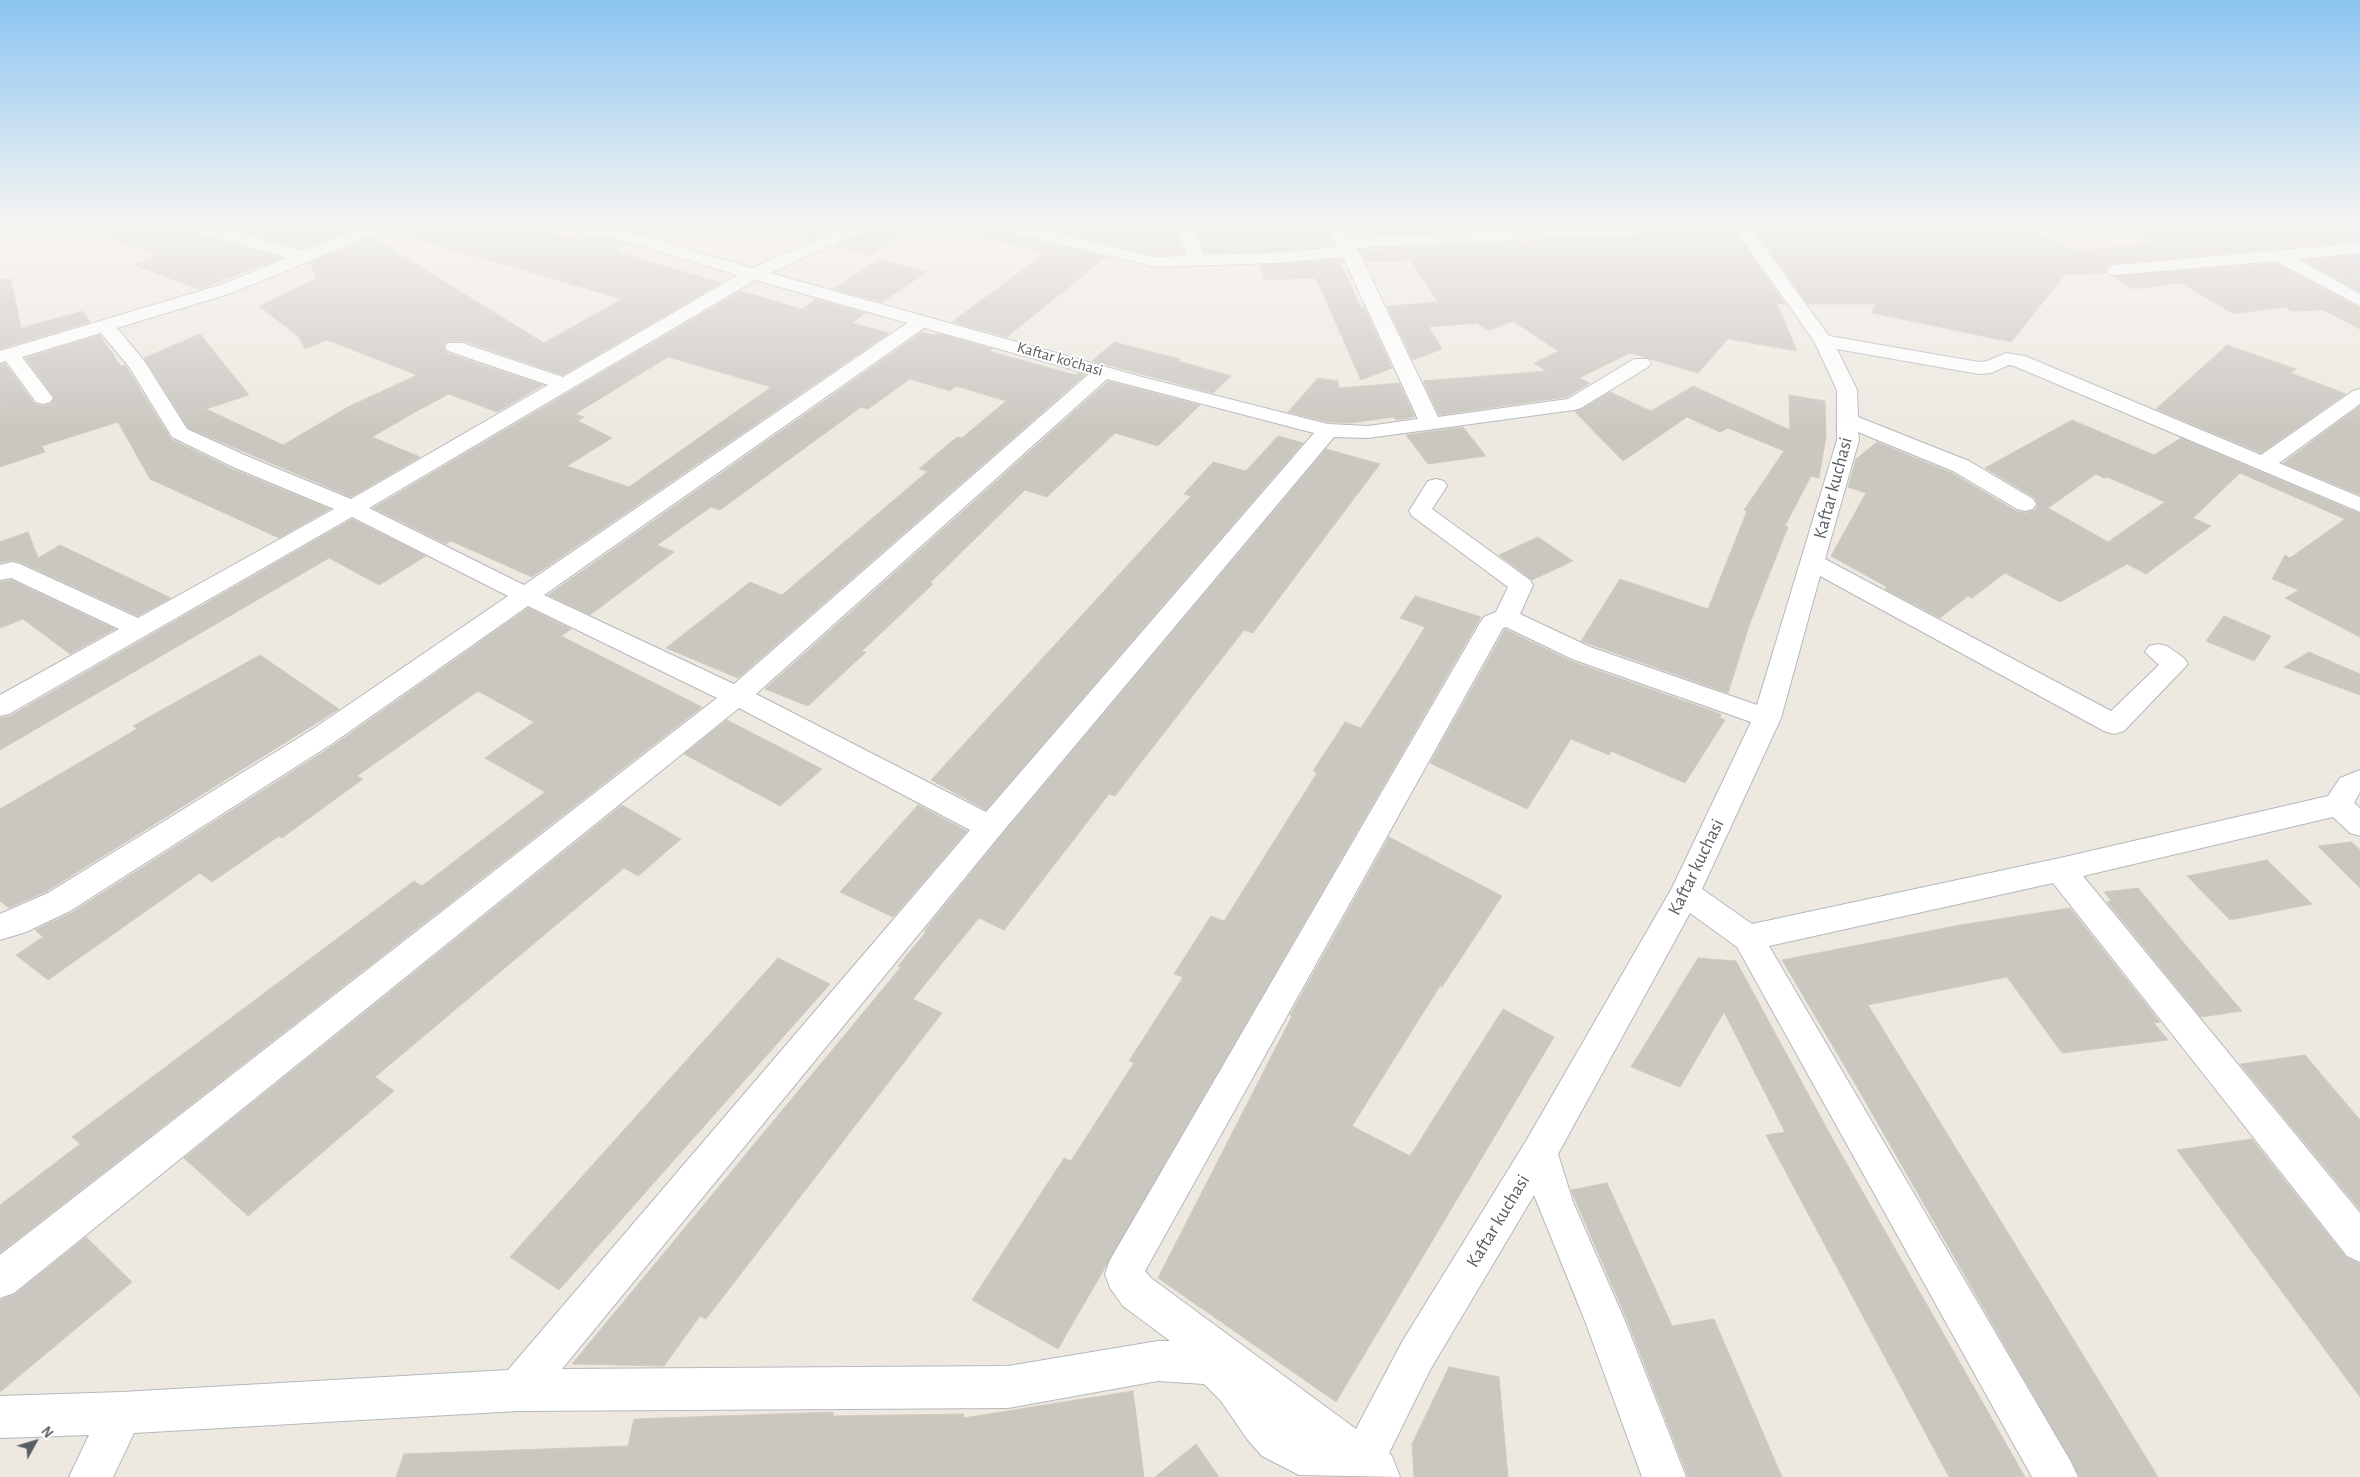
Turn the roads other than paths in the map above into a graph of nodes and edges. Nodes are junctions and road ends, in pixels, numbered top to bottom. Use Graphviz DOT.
graph roads {
  1 [pos="209,294"];
  2 [pos="719,294"];
  3 [pos="825,294"];
  4 [pos="1368,294"];
  5 [pos="1790,294"];
  6 [pos="2347,294"];
  7 [pos="2360,301"];
  8 [pos="922,321"];
  9 [pos="105,325"];
  10 [pos="1823,341"];
  11 [pos="455,347"];
  12 [pos="5,355"];
  13 [pos="1641,363"];
  14 [pos="1104,371"];
  15 [pos="565,384"];
  16 [pos="2360,395"];
  17 [pos="43,398"];
  18 [pos="1849,422"];
  19 [pos="1431,424"];
  20 [pos="1328,430"];
  21 [pos="2263,464"];
  22 [pos="1436,486"];
  23 [pos="2025,504"];
  24 [pos="2360,505"];
  25 [pos="352,508"];
  26 [pos="1812,562"];
  27 [pos="0,573"];
  28 [pos="525,595"];
  29 [pos="1506,617"];
  30 [pos="138,628"];
  31 [pos="2158,652"];
  32 [pos="737,696"];
  33 [pos="0,707"];
  34 [pos="1767,718"];
  35 [pos="2360,780"];
  36 [pos="2338,805"];
  37 [pos="2360,825"];
  38 [pos="990,827"];
  39 [pos="2060,870"];
  40 [pos="1685,893"];
  41 [pos="0,927"];
  42 [pos="1748,938"];
  43 [pos="1539,1153"];
  44 [pos="2360,1243"];
  45 [pos="0,1279"];
  46 [pos="518,1390"];
  47 [pos="122,1413"];
  48 [pos="0,1416"];
  49 [pos="1373,1469"];
  50 [pos="91,1477"];
  51 [pos="1664,1477"];
  52 [pos="2056,1477"];
  1 -- 9 [label="street"];
  2 -- 15 [label="street"];
  3 -- 8 [label="street, Kaftar ko'chasi"];
  4 -- 19 [label="street"];
  5 -- 10 [label="street, Kaftar kuchasi"];
  6 -- 7 [label="street"];
  8 -- 14 [label="street, Kaftar ko'chasi"];
  8 -- 28 [label="street"];
  9 -- 12 [label="street"];
  9 -- 25 [label="street"];
  10 -- 18 [label="street, Kaftar kuchasi"];
  10 -- 21 [label="street"];
  11 -- 15 [label="street"];
  12 -- 17 [label="street"];
  13 -- 19 [label="street, Kaftar ko'chasi"];
  14 -- 20 [label="street, Kaftar ko'chasi"];
  14 -- 32 [label="street"];
  15 -- 25 [label="street"];
  16 -- 21 [label="street"];
  18 -- 23 [label="street"];
  18 -- 26 [label="street, Kaftar kuchasi"];
  19 -- 20 [label="street, Kaftar ko'chasi"];
  20 -- 38 [label="street"];
  21 -- 24 [label="street"];
  22 -- 29 [label="street"];
  25 -- 28 [label="street"];
  25 -- 30 [label="street"];
  26 -- 31 [label="street"];
  26 -- 34 [label="street, Kaftar kuchasi"];
  27 -- 30 [label="street"];
  28 -- 32 [label="street"];
  28 -- 41 [label="street"];
  29 -- 34 [label="street"];
  29 -- 49 [label="street"];
  30 -- 33 [label="street"];
  32 -- 38 [label="street"];
  32 -- 45 [label="street"];
  34 -- 40 [label="street, Kaftar kuchasi"];
  35 -- 36 [label="street"];
  36 -- 37 [label="street"];
  36 -- 39 [label="street"];
  38 -- 46 [label="street"];
  39 -- 42 [label="street"];
  39 -- 44 [label="street"];
  40 -- 42 [label="street"];
  40 -- 43 [label="street, Kaftar kuchasi"];
  42 -- 52 [label="street"];
  43 -- 49 [label="street, Kaftar kuchasi"];
  43 -- 51 [label="street"];
  46 -- 47 [label="street"];
  46 -- 49 [label="street"];
  47 -- 48 [label="street"];
  47 -- 50 [label="street"];
}
